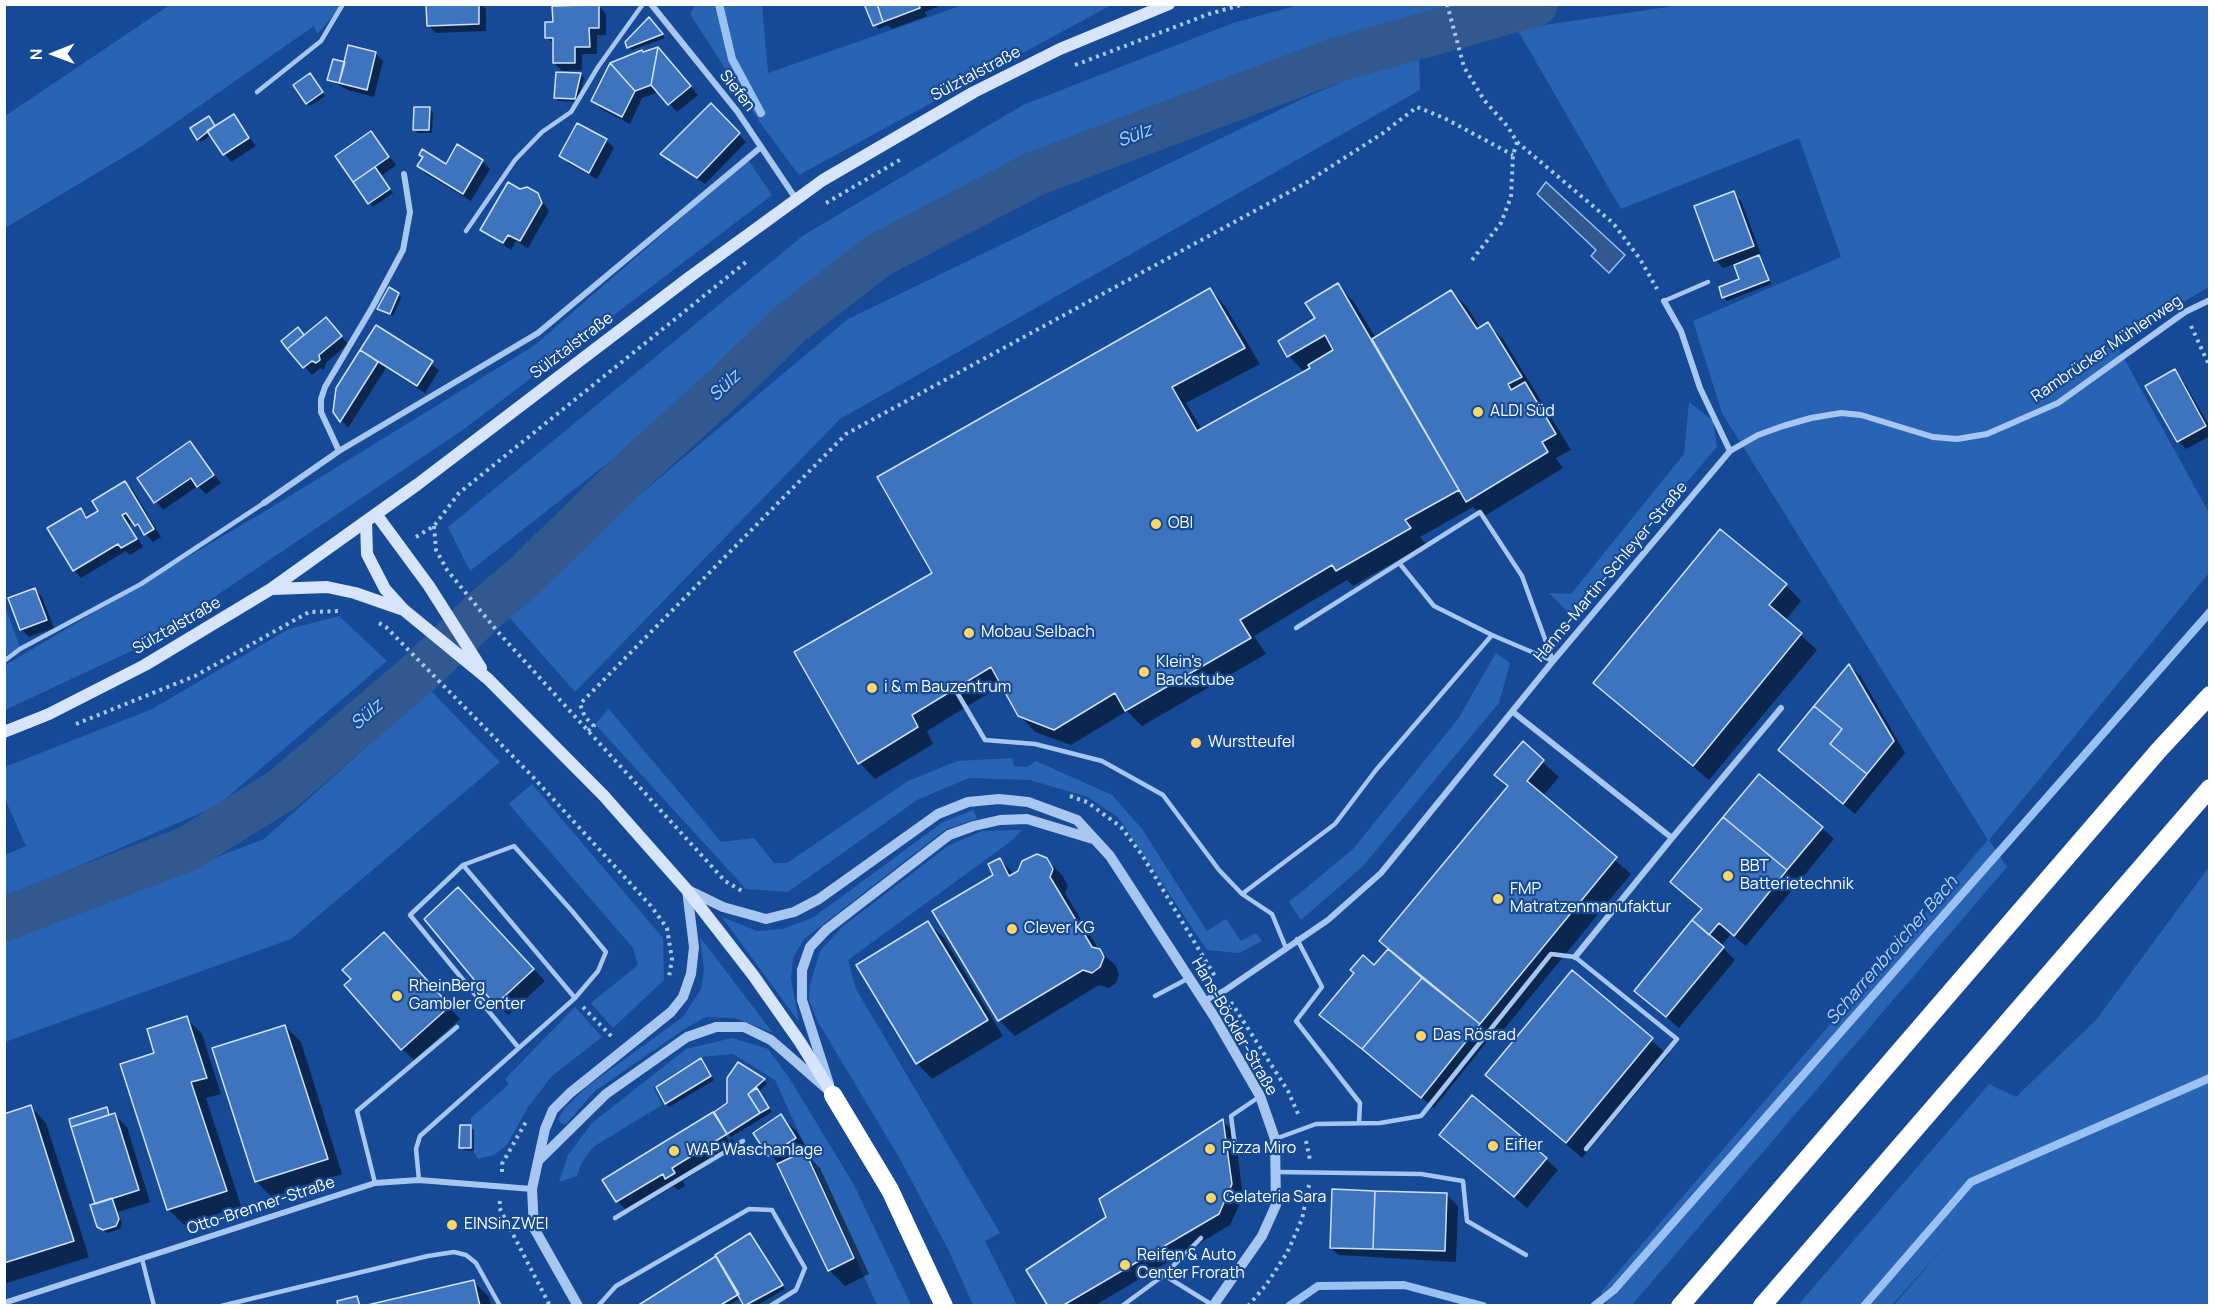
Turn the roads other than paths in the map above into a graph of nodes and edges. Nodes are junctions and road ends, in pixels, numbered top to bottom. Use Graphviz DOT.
graph roads {
  1 [pos="343,4"];
  2 [pos="643,4"];
  3 [pos="651,4"];
  4 [pos="1169,4"];
  5 [pos="257,92"];
  6 [pos="761,147"];
  7 [pos="404,174"];
  8 [pos="797,199"];
  9 [pos="466,231"];
  10 [pos="1708,282"];
  11 [pos="2210,300"];
  12 [pos="1664,301"];
  13 [pos="339,450"];
  14 [pos="1730,450"];
  15 [pos="264,503"];
  16 [pos="371,517"];
  17 [pos="1400,564"];
  18 [pos="271,589"];
  19 [pos="404,610"];
  20 [pos="1296,628"];
  21 [pos="1492,635"];
  22 [pos="4,661"];
  23 [pos="1553,661"];
  24 [pos="488,679"];
  25 [pos="955,689"];
  26 [pos="2210,694"];
  27 [pos="1781,708"];
  28 [pos="1513,712"];
  29 [pos="4,732"];
  30 [pos="2210,788"];
  31 [pos="1672,838"];
  32 [pos="1097,840"];
  33 [pos="463,865"];
  34 [pos="687,890"];
  35 [pos="1242,894"];
  36 [pos="1297,939"];
  37 [pos="1286,948"];
  38 [pos="1575,957"];
  39 [pos="1189,978"];
  40 [pos="1155,996"];
  41 [pos="575,998"];
  42 [pos="1203,1002"];
  43 [pos="457,1027"];
  44 [pos="518,1047"];
  45 [pos="833,1095"];
  46 [pos="1260,1096"];
  47 [pos="1359,1123"];
  48 [pos="1275,1139"];
  49 [pos="743,1141"];
  50 [pos="1235,1146"];
  51 [pos="1586,1149"];
  52 [pos="538,1160"];
  53 [pos="1277,1173"];
  54 [pos="420,1180"];
  55 [pos="375,1183"];
  56 [pos="532,1189"];
  57 [pos="615,1218"];
  58 [pos="1201,1238"];
  59 [pos="1526,1255"];
  60 [pos="142,1259"];
  61 [pos="1164,1275"];
  62 [pos="4,1303"];
  63 [pos="154,1305"];
  64 [pos="221,1305"];
  65 [pos="500,1305"];
  66 [pos="578,1305"];
  67 [pos="598,1305"];
  68 [pos="770,1305"];
  69 [pos="944,1305"];
  70 [pos="1122,1305"];
  71 [pos="1214,1305"];
  72 [pos="1680,1305"];
  73 [pos="1762,1305"];
  1 -- 5 [label="lane"];
  2 -- 9 [label="lane"];
  3 -- 6 [label="street, Siefen"];
  4 -- 8 [label="main road, Sülztalstraße"];
  6 -- 8 [label="street, Siefen"];
  6 -- 13 [label="street, Sülztalstraße"];
  7 -- 13 [label="street"];
  8 -- 16 [label="main road, Sülztalstraße"];
  10 -- 12 [label="lane"];
  11 -- 14 [label="street, Rambrücker Mühlenweg"];
  12 -- 14 [label="street"];
  13 -- 15 [label="street, Sülztalstraße"];
  14 -- 23 [label="street, Hanns-Martin-Schleyer-Straße"];
  15 -- 22 [label="lane, Sülztalstraße"];
  16 -- 18 [label="main road, Sülztalstraße"];
  16 -- 19 [label="main road"];
  16 -- 24 [label="main road"];
  17 -- 20 [label="lane"];
  17 -- 21 [label="lane"];
  17 -- 23 [label="lane"];
  18 -- 19 [label="main road"];
  18 -- 29 [label="main road, Sülztalstraße"];
  19 -- 24 [label="main road"];
  21 -- 23 [label="lane"];
  21 -- 35 [label="lane"];
  23 -- 28 [label="street, Hanns-Martin-Schleyer-Straße"];
  24 -- 34 [label="main road"];
  25 -- 35 [label="lane"];
  26 -- 72 [label="highway"];
  27 -- 31 [label="street"];
  28 -- 31 [label="street"];
  28 -- 36 [label="street, Hanns-Martin-Schleyer-Straße"];
  30 -- 73 [label="highway"];
  31 -- 38 [label="street"];
  32 -- 34 [label="street, Hans-Böckler-Straße"];
  32 -- 39 [label="street, Hans-Böckler-Straße"];
  32 -- 45 [label="street"];
  33 -- 41 [label="lane"];
  33 -- 41 [label="lane"];
  33 -- 44 [label="lane"];
  34 -- 45 [label="main road"];
  34 -- 52 [label="street"];
  35 -- 37 [label="lane"];
  36 -- 37 [label="street, Hanns-Martin-Schleyer-Straße"];
  36 -- 47 [label="lane"];
  37 -- 42 [label="street, Hanns-Martin-Schleyer-Straße"];
  38 -- 47 [label="lane"];
  38 -- 51 [label="lane"];
  39 -- 40 [label="lane"];
  39 -- 42 [label="street, Hans-Böckler-Straße"];
  41 -- 44 [label="lane"];
  42 -- 46 [label="street, Hans-Böckler-Straße"];
  43 -- 55 [label="lane"];
  44 -- 54 [label="lane"];
  45 -- 52 [label="street"];
  45 -- 69 [label="highway"];
  46 -- 48 [label="street, Hans-Böckler-Straße"];
  46 -- 50 [label="lane"];
  47 -- 48 [label="lane"];
  48 -- 53 [label="street, Hans-Böckler-Straße"];
  49 -- 57 [label="lane"];
  52 -- 56 [label="street"];
  53 -- 59 [label="lane"];
  53 -- 71 [label="street, Hans-Böckler-Straße"];
  54 -- 55 [label="street, Otto-Brenner-Straße"];
  54 -- 56 [label="street, Otto-Brenner-Straße"];
  55 -- 60 [label="street, Otto-Brenner-Straße"];
  56 -- 66 [label="street"];
  58 -- 61 [label="lane"];
  60 -- 62 [label="street, Otto-Brenner-Straße"];
  60 -- 63 [label="lane"];
  61 -- 70 [label="lane"];
  61 -- 71 [label="lane"];
  64 -- 65 [label="lane"];
  67 -- 68 [label="lane"];
}
